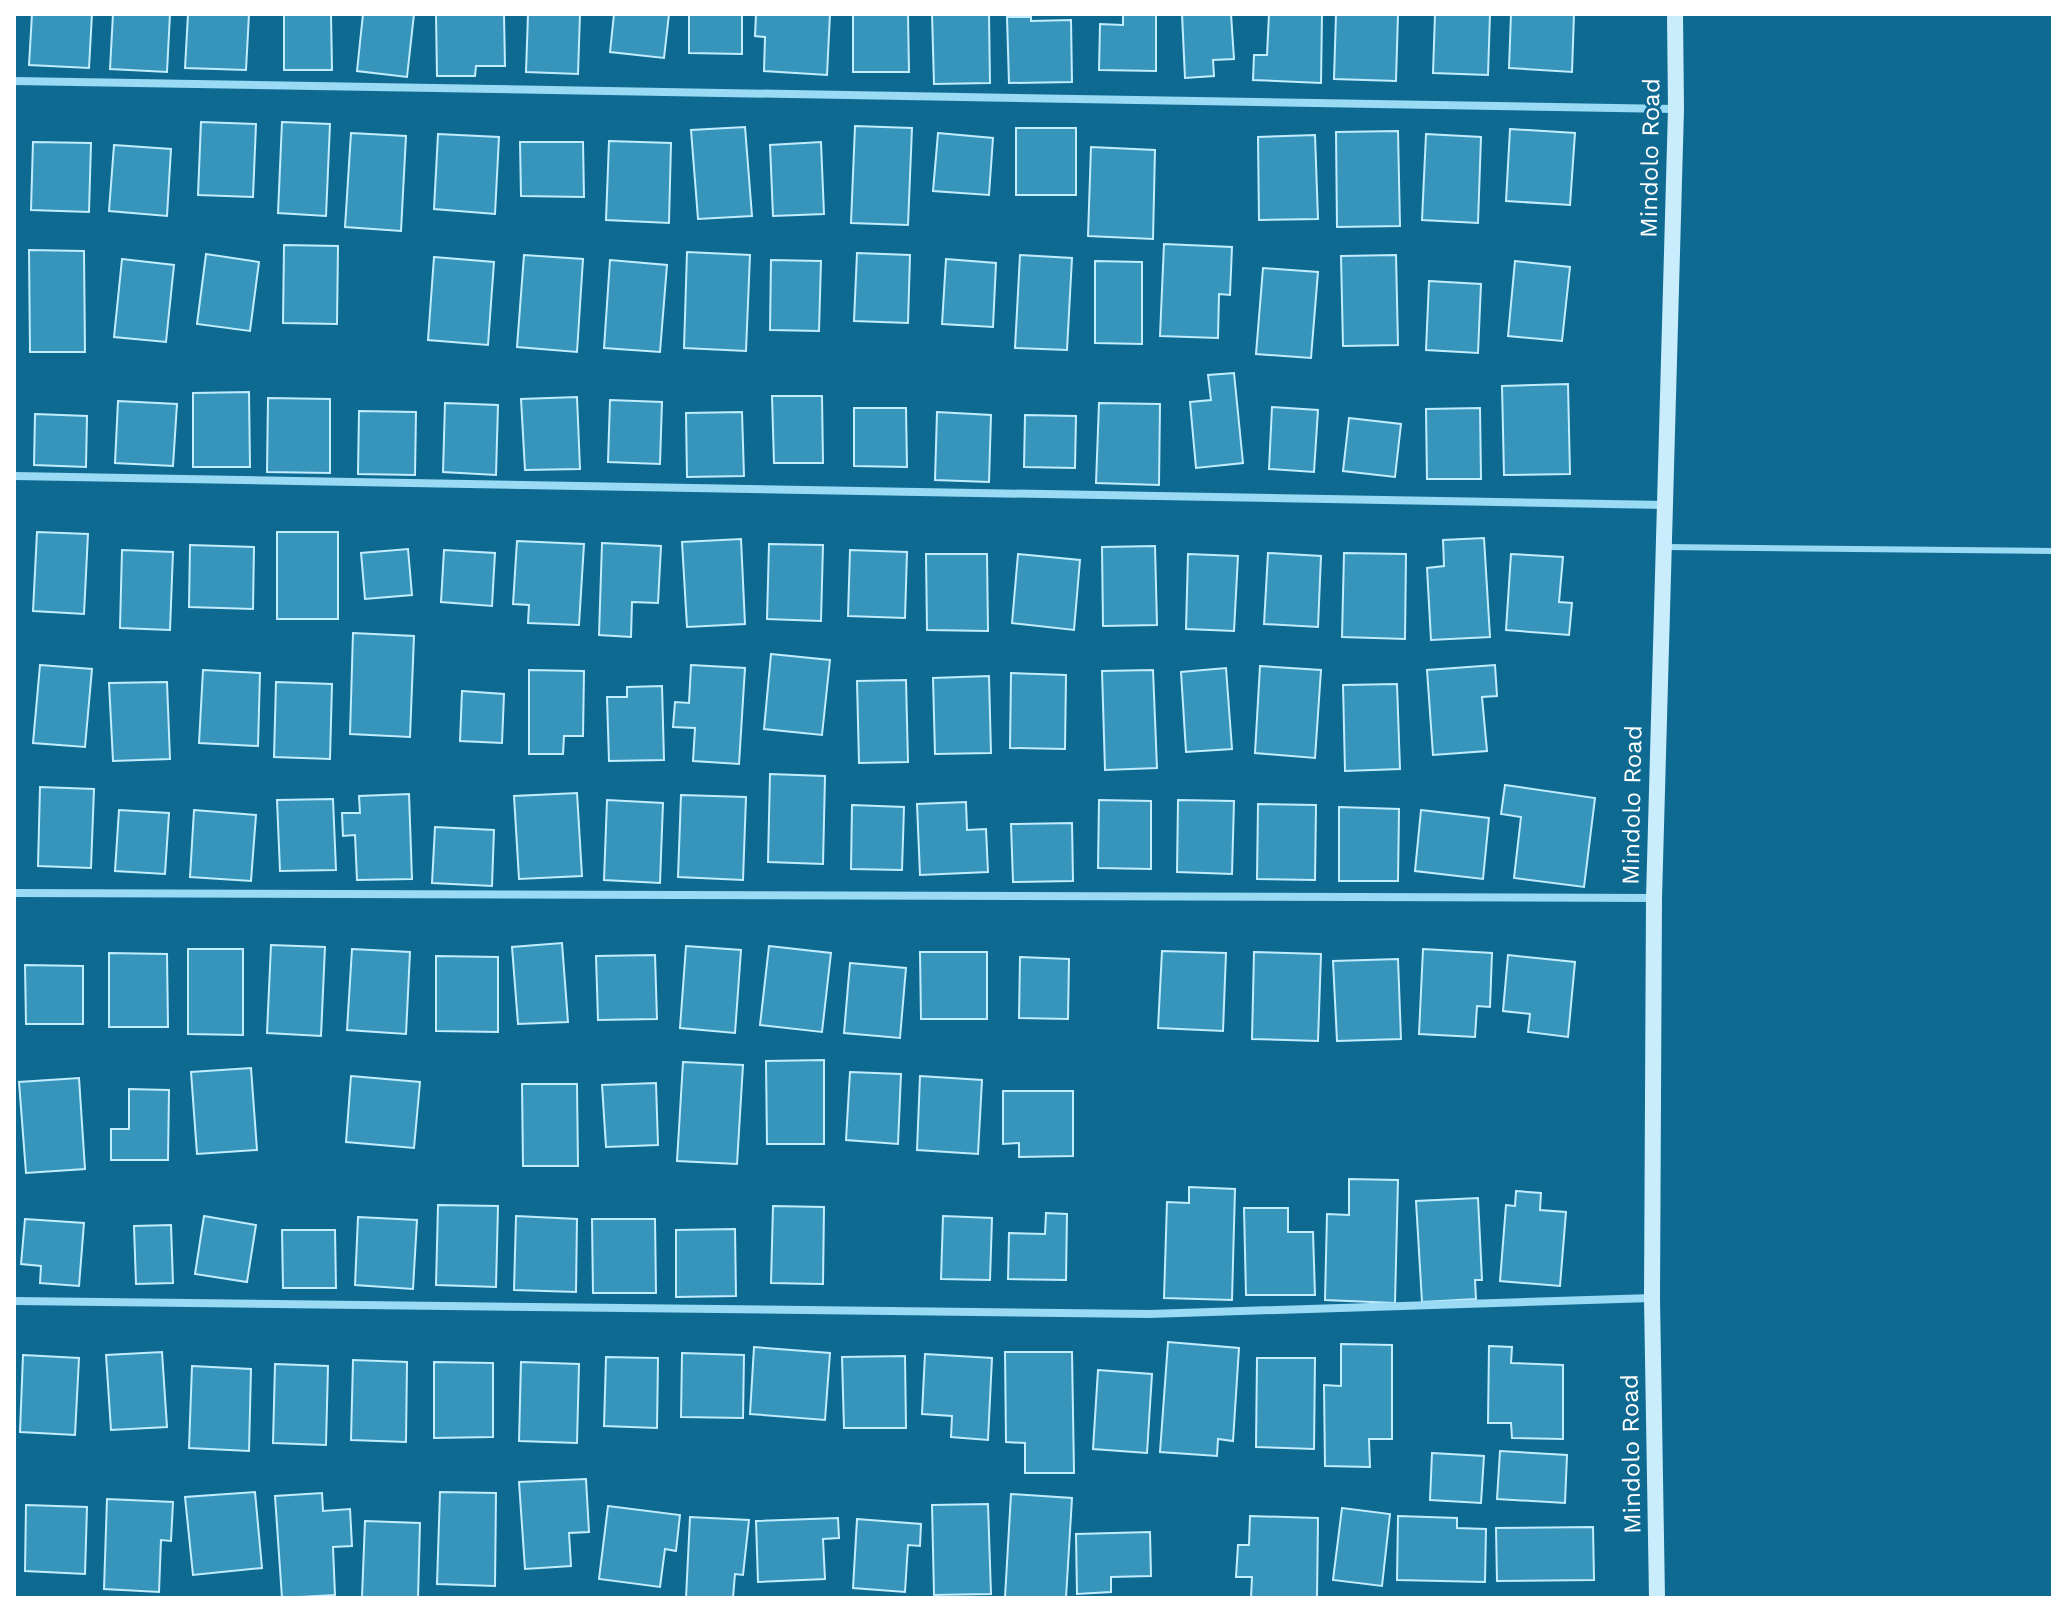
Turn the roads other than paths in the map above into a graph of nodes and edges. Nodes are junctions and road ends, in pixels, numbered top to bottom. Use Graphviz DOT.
graph roads {
  1 [pos="1675,14"];
  2 [pos="14,81"];
  3 [pos="1676,109"];
  4 [pos="14,476"];
  5 [pos="1665,505"];
  6 [pos="1662,547"];
  7 [pos="2053,551"];
  8 [pos="14,893"];
  9 [pos="1654,898"];
  10 [pos="1652,1298"];
  11 [pos="14,1301"];
  12 [pos="1657,1598"];
  1 -- 3 [label="street, Mindolo Road"];
  2 -- 3 [label="street"];
  3 -- 5 [label="street, Mindolo Road"];
  4 -- 5 [label="street"];
  5 -- 6 [label="street, Mindolo Road"];
  6 -- 7 [label="lane"];
  6 -- 9 [label="street, Mindolo Road"];
  8 -- 9 [label="street"];
  9 -- 10 [label="street, Mindolo Road"];
  10 -- 11 [label="street"];
  10 -- 12 [label="street, Mindolo Road"];
}
